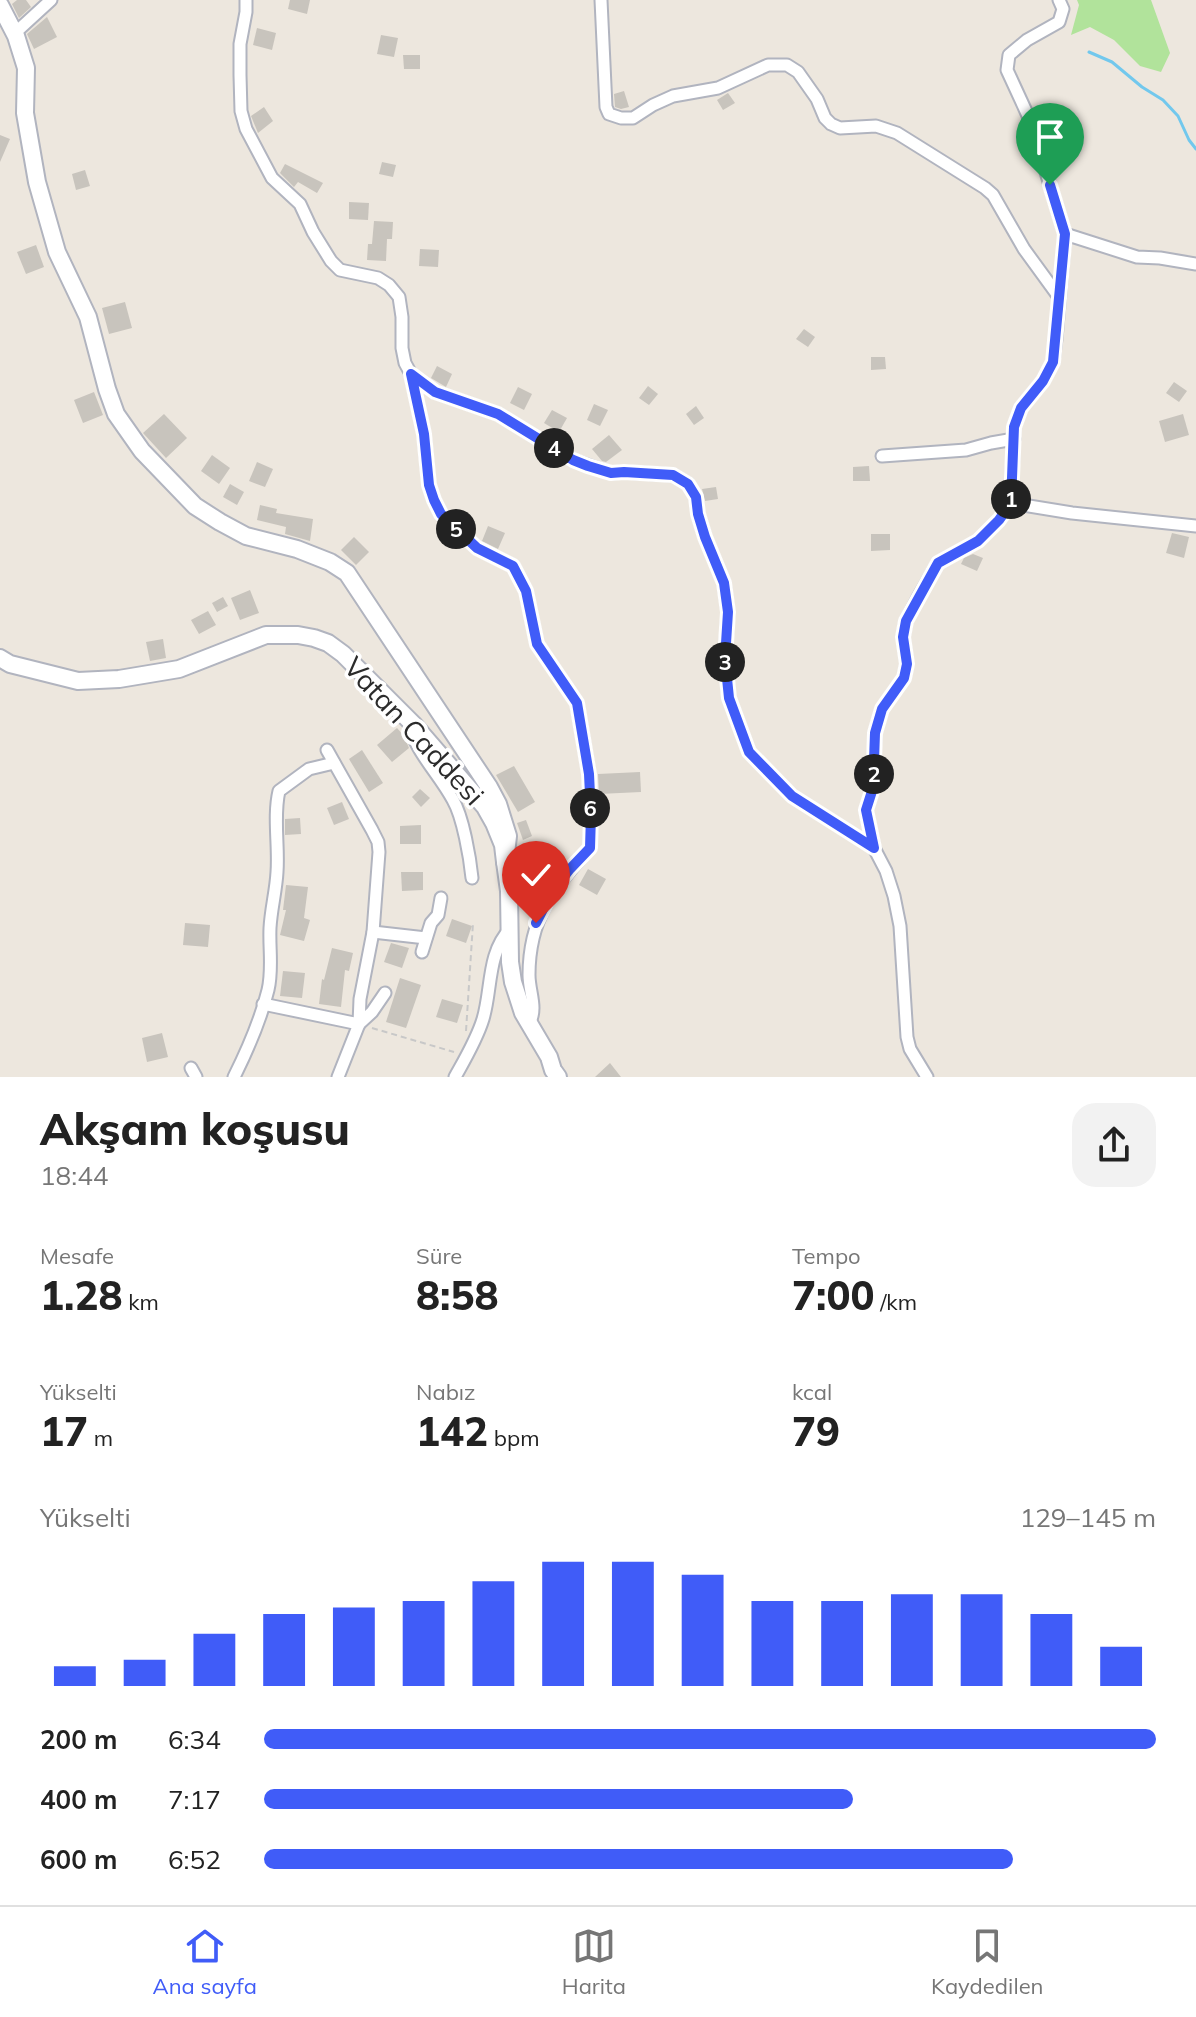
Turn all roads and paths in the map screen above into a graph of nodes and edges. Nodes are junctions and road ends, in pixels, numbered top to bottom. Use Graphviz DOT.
graph roads {
  1 [pos="51,0"];
  2 [pos="246,0"];
  3 [pos="601,0"];
  4 [pos="1059,0"];
  5 [pos="0,5"];
  6 [pos="15,33"];
  7 [pos="1065,234"];
  8 [pos="1196,264"];
  9 [pos="1059,297"];
  10 [pos="411,374"];
  11 [pos="1014,439"];
  12 [pos="882,456"];
  13 [pos="1011,503"];
  14 [pos="1196,526"];
  15 [pos="0,658"];
  16 [pos="408,719"];
  17 [pos="327,750"];
  18 [pos="334,763"];
  19 [pos="874,848"];
  20 [pos="505,862"];
  21 [pos="472,878"];
  22 [pos="441,898"];
  23 [pos="473,923"];
  24 [pos="510,929"];
  25 [pos="373,932"];
  26 [pos="426,938"];
  27 [pos="422,952"];
  28 [pos="385,993"];
  29 [pos="263,1004"];
  30 [pos="359,1024"];
  31 [pos="529,1024"];
  32 [pos="467,1056"];
  33 [pos="549,1057"];
  34 [pos="234,1077"];
  35 [pos="338,1077"];
  36 [pos="455,1077"];
  37 [pos="558,1077"];
  38 [pos="570,1077"];
  39 [pos="927,1077"];
  1 -- 6 [label="street"];
  2 -- 10 [label="street"];
  3 -- 9 [label="street"];
  4 -- 7 [label="street"];
  5 -- 6 [label="street"];
  6 -- 20 [label="street"];
  7 -- 8 [label="street"];
  7 -- 9 [label="street"];
  9 -- 11 [label="street"];
  10 -- 19 [label="street"];
  10 -- 31 [label="street"];
  11 -- 12 [label="street"];
  11 -- 13 [label="street"];
  13 -- 14 [label="street"];
  13 -- 19 [label="street"];
  15 -- 16 [label="street, Vatan Caddesi"];
  16 -- 20 [label="street, Vatan Caddesi"];
  16 -- 21 [label="street"];
  17 -- 18 [label="street"];
  18 -- 25 [label="street"];
  18 -- 29 [label="street"];
  19 -- 39 [label="street"];
  20 -- 24 [label="street, Vatan Caddesi"];
  22 -- 26 [label="street"];
  23 -- 32 [label="path"];
  24 -- 31 [label="street, Vatan Caddesi"];
  24 -- 32 [label="street"];
  25 -- 26 [label="street"];
  25 -- 30 [label="street"];
  26 -- 27 [label="street"];
  28 -- 30 [label="street"];
  29 -- 30 [label="street"];
  29 -- 34 [label="street"];
  30 -- 32 [label="path"];
  30 -- 35 [label="street"];
  31 -- 33 [label="street, Vatan Caddesi"];
  32 -- 36 [label="street"];
  33 -- 37 [label="street, Vatan Caddesi"];
  33 -- 38 [label="street, Vatan Caddesi"];
}
